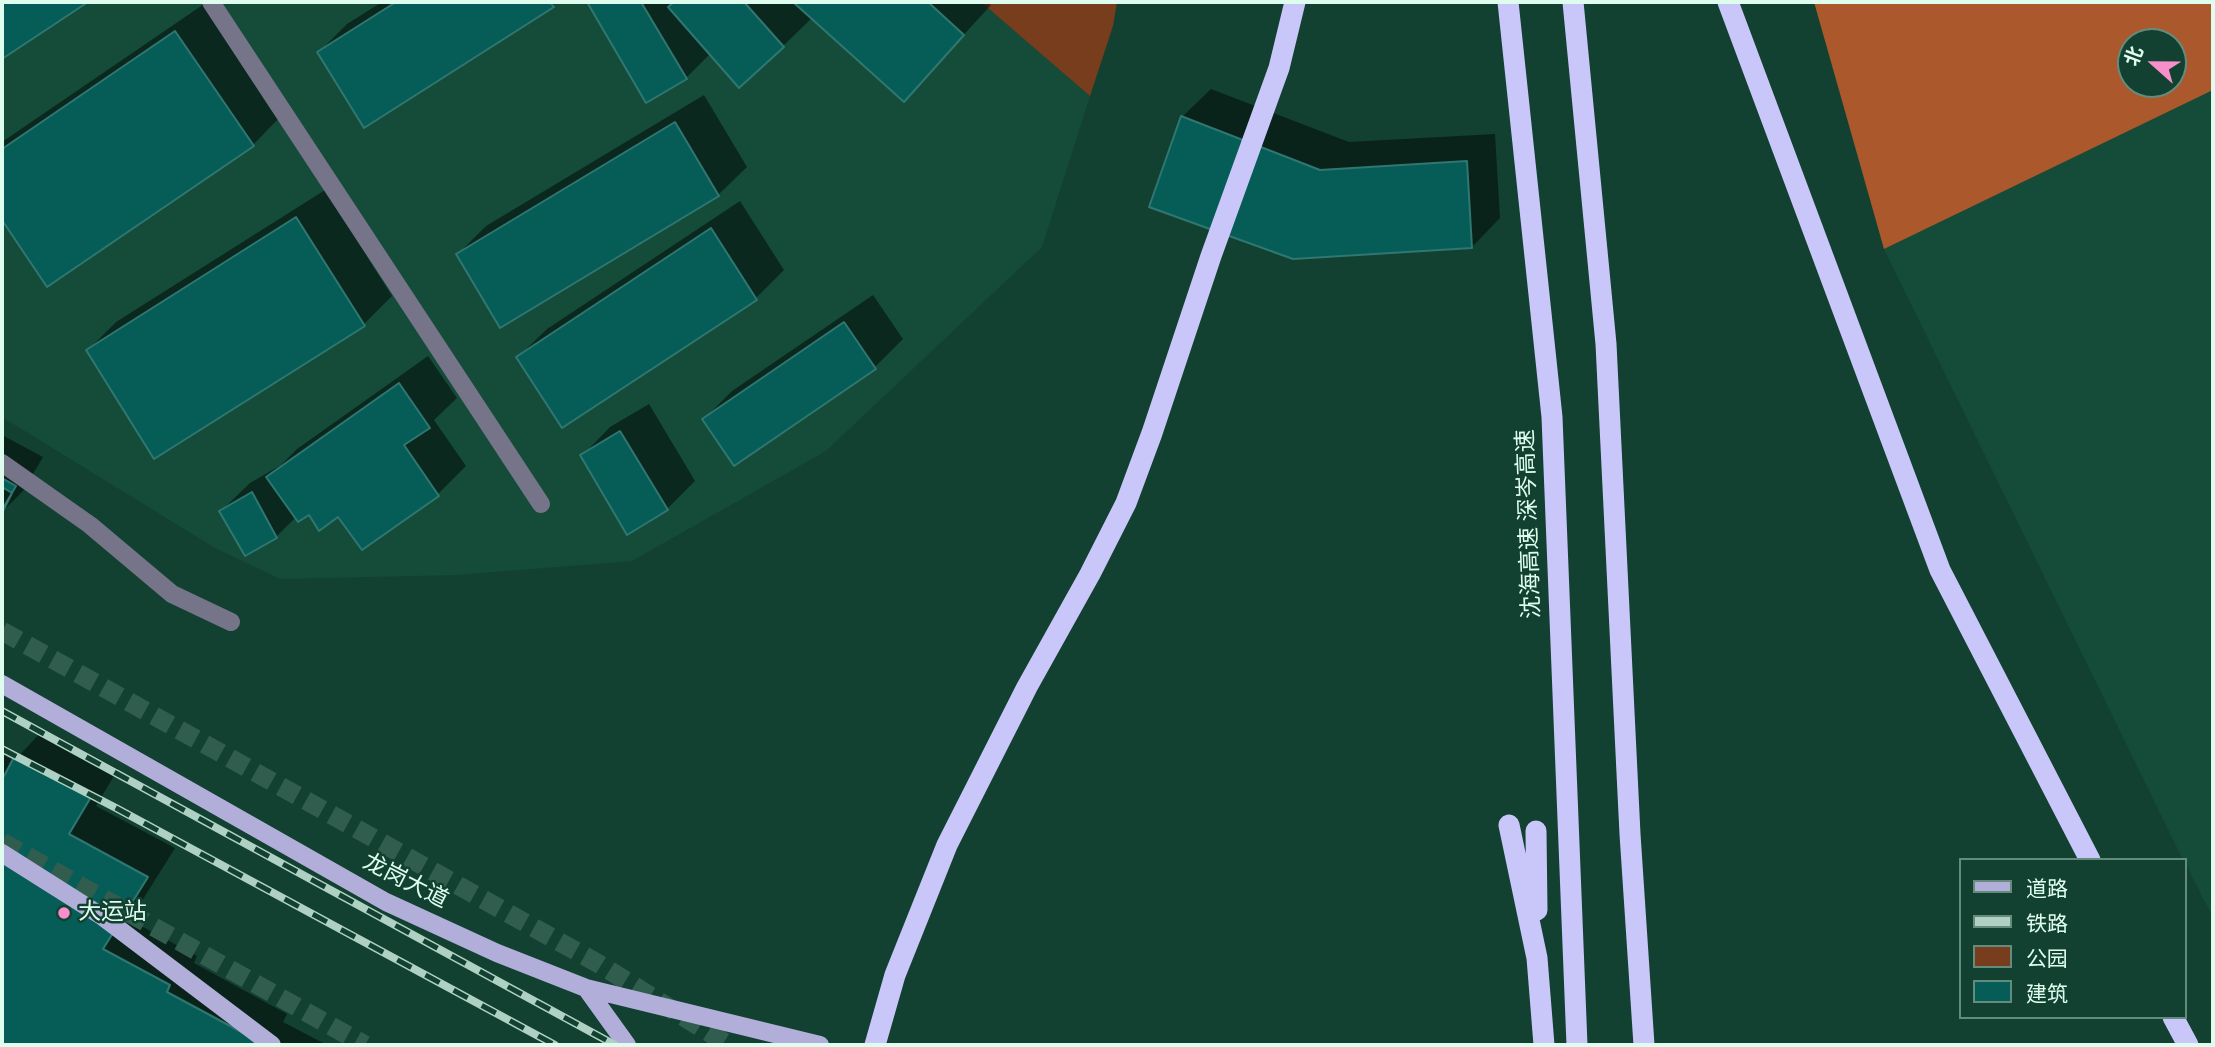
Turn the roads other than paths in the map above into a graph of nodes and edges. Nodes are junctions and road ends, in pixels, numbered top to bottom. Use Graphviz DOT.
graph roads {
  1 [pos="211,2"];
  2 [pos="1295,2"];
  3 [pos="1508,2"];
  4 [pos="1573,2"];
  5 [pos="1728,2"];
  6 [pos="2,463"];
  7 [pos="541,504"];
  8 [pos="231,622"];
  9 [pos="2,684"];
  10 [pos="1510,825"];
  11 [pos="1536,831"];
  12 [pos="2,853"];
  13 [pos="2089,858"];
  14 [pos="1537,958"];
  15 [pos="586,988"];
  16 [pos="2174,1019"];
  17 [pos="272,1045"];
  18 [pos="626,1045"];
  19 [pos="820,1045"];
  20 [pos="875,1045"];
  21 [pos="1544,1045"];
  22 [pos="1577,1045"];
  23 [pos="1644,1045"];
  24 [pos="2188,1045"];
  1 -- 7 [label="street"];
  2 -- 20 [label="highway"];
  3 -- 22 [label="highway, 沈海高速 深岑高速"];
  4 -- 23 [label="highway"];
  5 -- 13 [label="highway"];
  6 -- 8 [label="street"];
  9 -- 15 [label="main road, 龙岗大道"];
  10 -- 14 [label="highway"];
  11 -- 14 [label="highway"];
  12 -- 17 [label="main road"];
  14 -- 21 [label="highway"];
  15 -- 18 [label="main road"];
  15 -- 19 [label="main road, 龙岗大道"];
  16 -- 24 [label="highway"];
}
